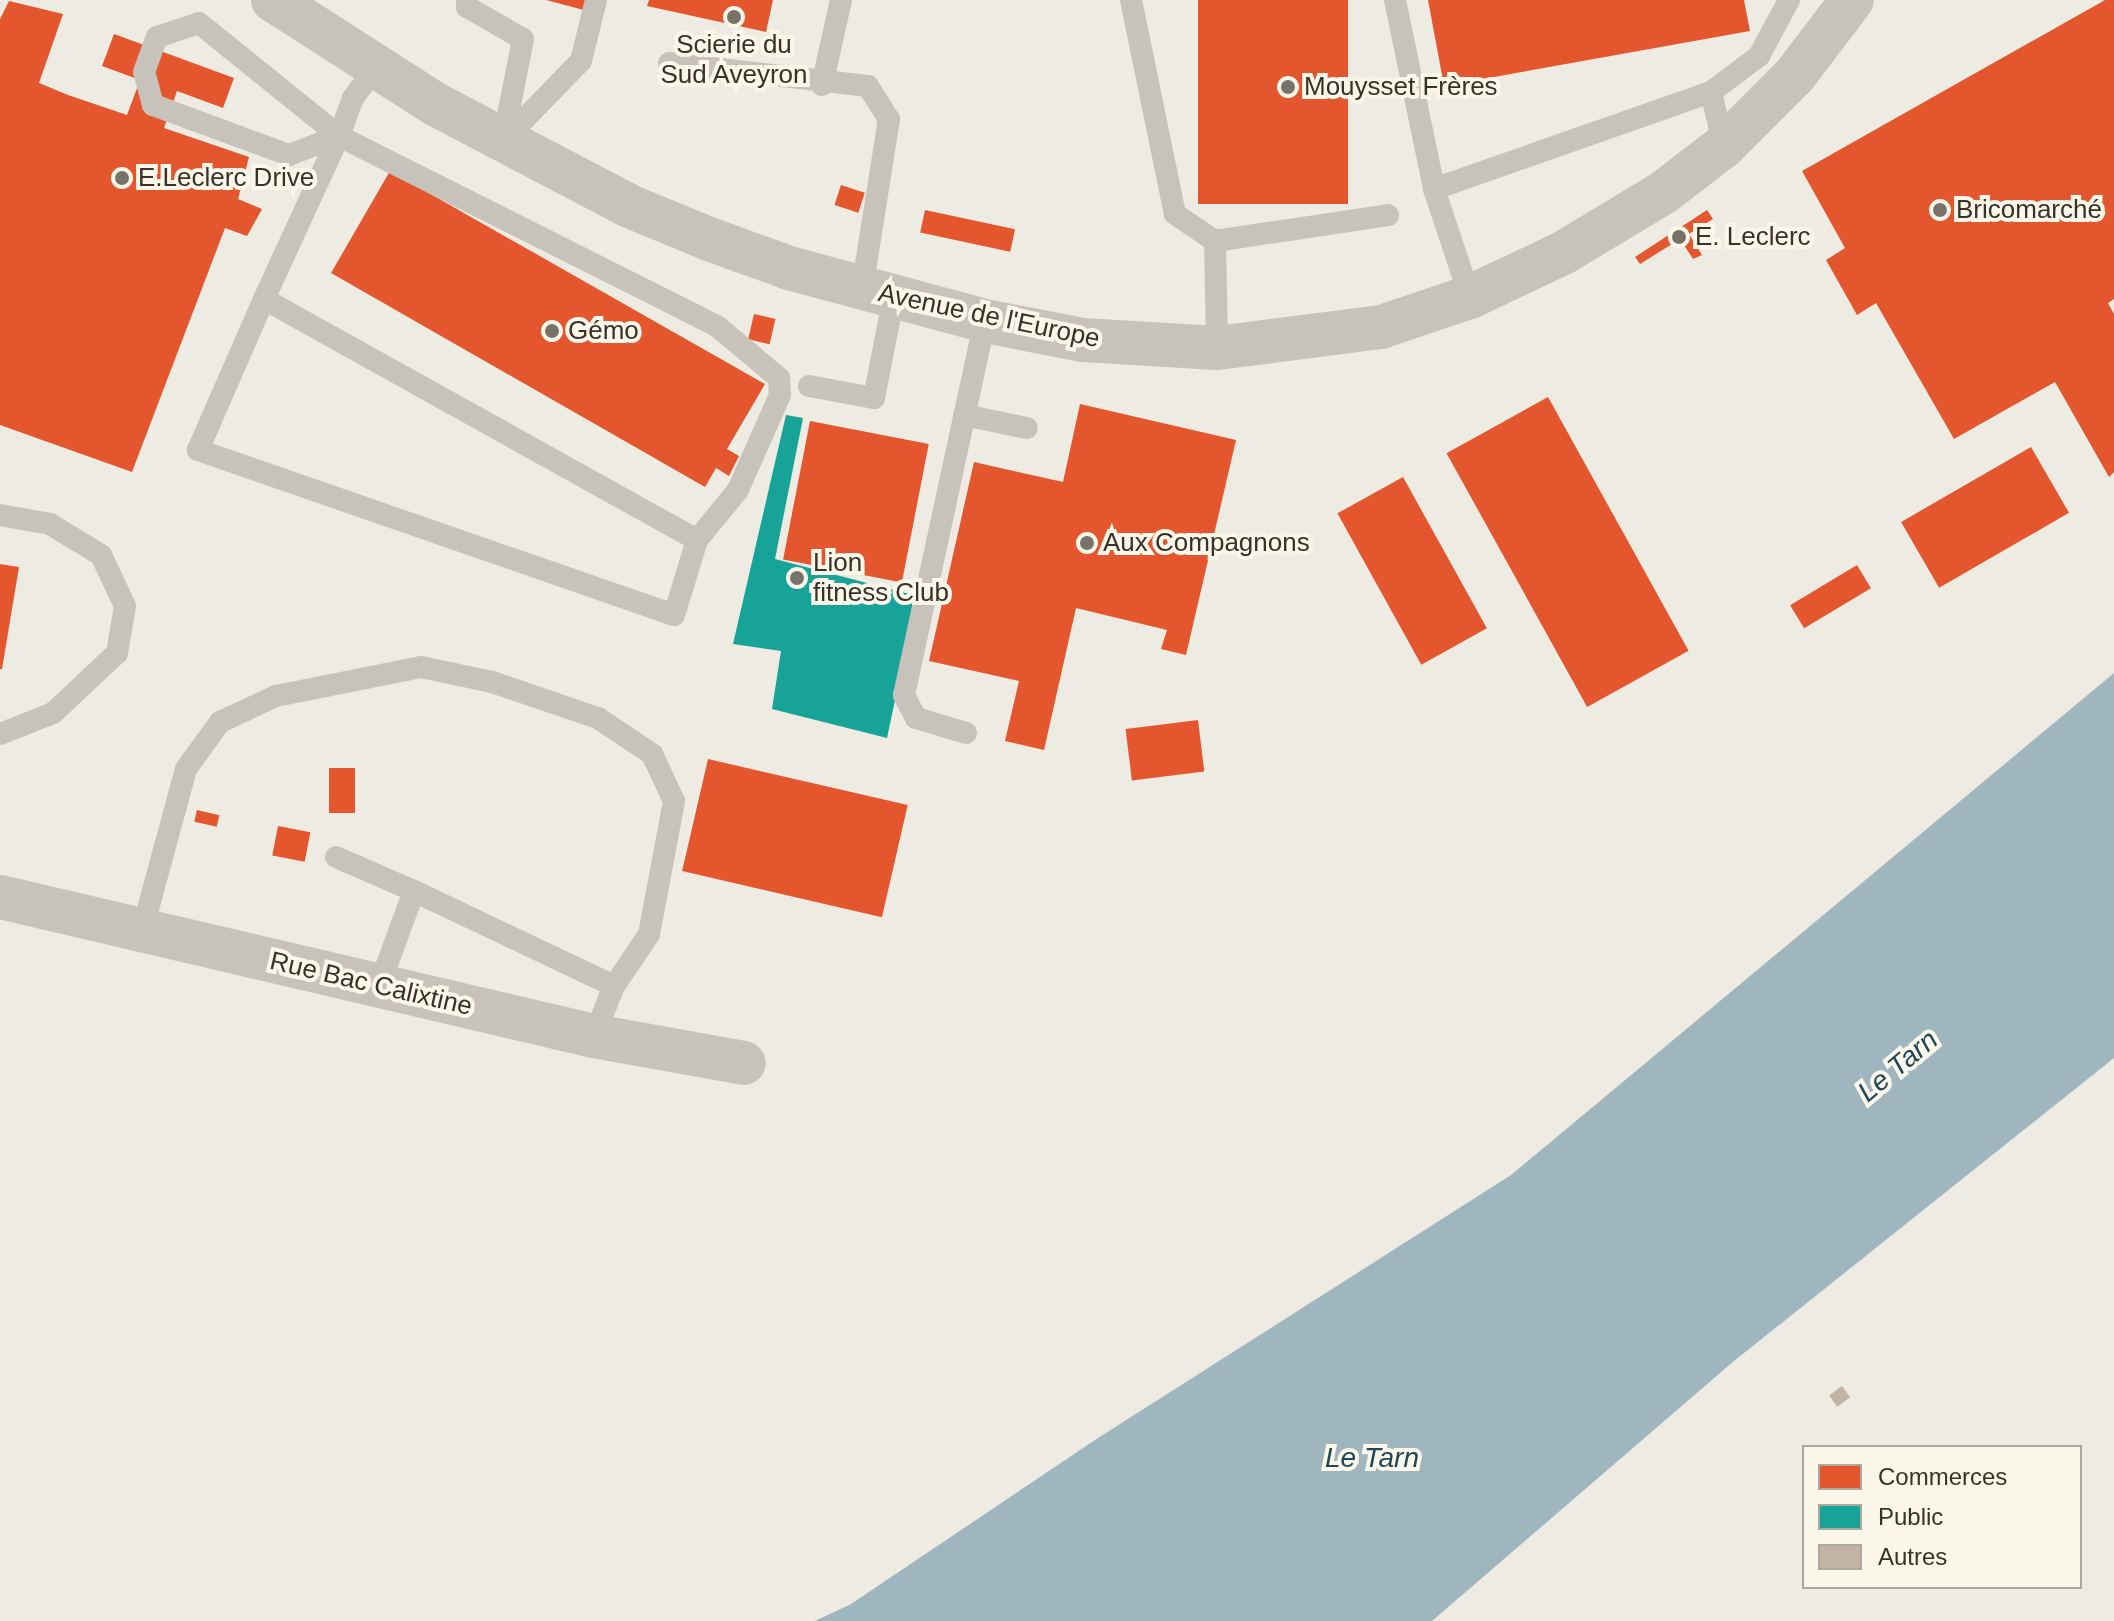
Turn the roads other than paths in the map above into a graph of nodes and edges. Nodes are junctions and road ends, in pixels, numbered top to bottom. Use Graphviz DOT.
graph roads {
  1 [pos="273,0"];
  2 [pos="467,0"];
  3 [pos="596,0"];
  4 [pos="841,0"];
  5 [pos="1131,0"];
  6 [pos="1395,0"];
  7 [pos="1789,0"];
  8 [pos="1852,0"];
  9 [pos="669,63"];
  10 [pos="376,68"];
  11 [pos="822,85"];
  12 [pos="1711,92"];
  13 [pos="339,136"];
  14 [pos="503,141"];
  15 [pos="1724,146"];
  16 [pos="1434,189"];
  17 [pos="1388,215"];
  18 [pos="1215,241"];
  19 [pos="878,293"];
  20 [pos="1470,297"];
  21 [pos="264,299"];
  22 [pos="985,321"];
  23 [pos="1217,348"];
  24 [pos="809,386"];
  25 [pos="964,415"];
  26 [pos="1027,428"];
  27 [pos="0,515"];
  28 [pos="697,540"];
  29 [pos="966,733"];
  30 [pos="0,734"];
  31 [pos="336,857"];
  32 [pos="414,891"];
  33 [pos="0,897"];
  34 [pos="142,931"];
  35 [pos="379,986"];
  36 [pos="614,986"];
  37 [pos="594,1036"];
  38 [pos="744,1063"];
  1 -- 10 [label="street, Avenue de l'Europe"];
  2 -- 14 [label="lane"];
  3 -- 14 [label="lane"];
  4 -- 11 [label="lane"];
  5 -- 18 [label="lane"];
  6 -- 16 [label="lane"];
  7 -- 12 [label="lane"];
  8 -- 15 [label="street, Avenue de l'Europe"];
  9 -- 11 [label="lane"];
  10 -- 13 [label="lane"];
  10 -- 14 [label="street, Avenue de l'Europe"];
  11 -- 19 [label="lane"];
  12 -- 15 [label="lane"];
  12 -- 16 [label="lane"];
  13 -- 13 [label="lane"];
  13 -- 21 [label="lane"];
  13 -- 28 [label="lane"];
  14 -- 19 [label="street, Avenue de l'Europe"];
  15 -- 20 [label="street, Avenue de l'Europe"];
  16 -- 20 [label="lane"];
  17 -- 18 [label="lane"];
  18 -- 23 [label="lane"];
  19 -- 22 [label="street, Avenue de l'Europe"];
  19 -- 24 [label="lane"];
  20 -- 23 [label="street, Avenue de l'Europe"];
  21 -- 28 [label="lane"];
  21 -- 28 [label="lane"];
  22 -- 23 [label="street, Avenue de l'Europe"];
  22 -- 25 [label="lane"];
  25 -- 26 [label="lane"];
  25 -- 29 [label="lane"];
  27 -- 30 [label="lane"];
  31 -- 32 [label="lane"];
  32 -- 35 [label="lane"];
  32 -- 36 [label="lane"];
  33 -- 34 [label="street, Rue Bac Calixtine"];
  34 -- 35 [label="street, Rue Bac Calixtine"];
  34 -- 36 [label="lane"];
  35 -- 37 [label="street, Rue Bac Calixtine"];
  36 -- 37 [label="lane"];
  37 -- 38 [label="street, Rue Bac Calixtine"];
}
